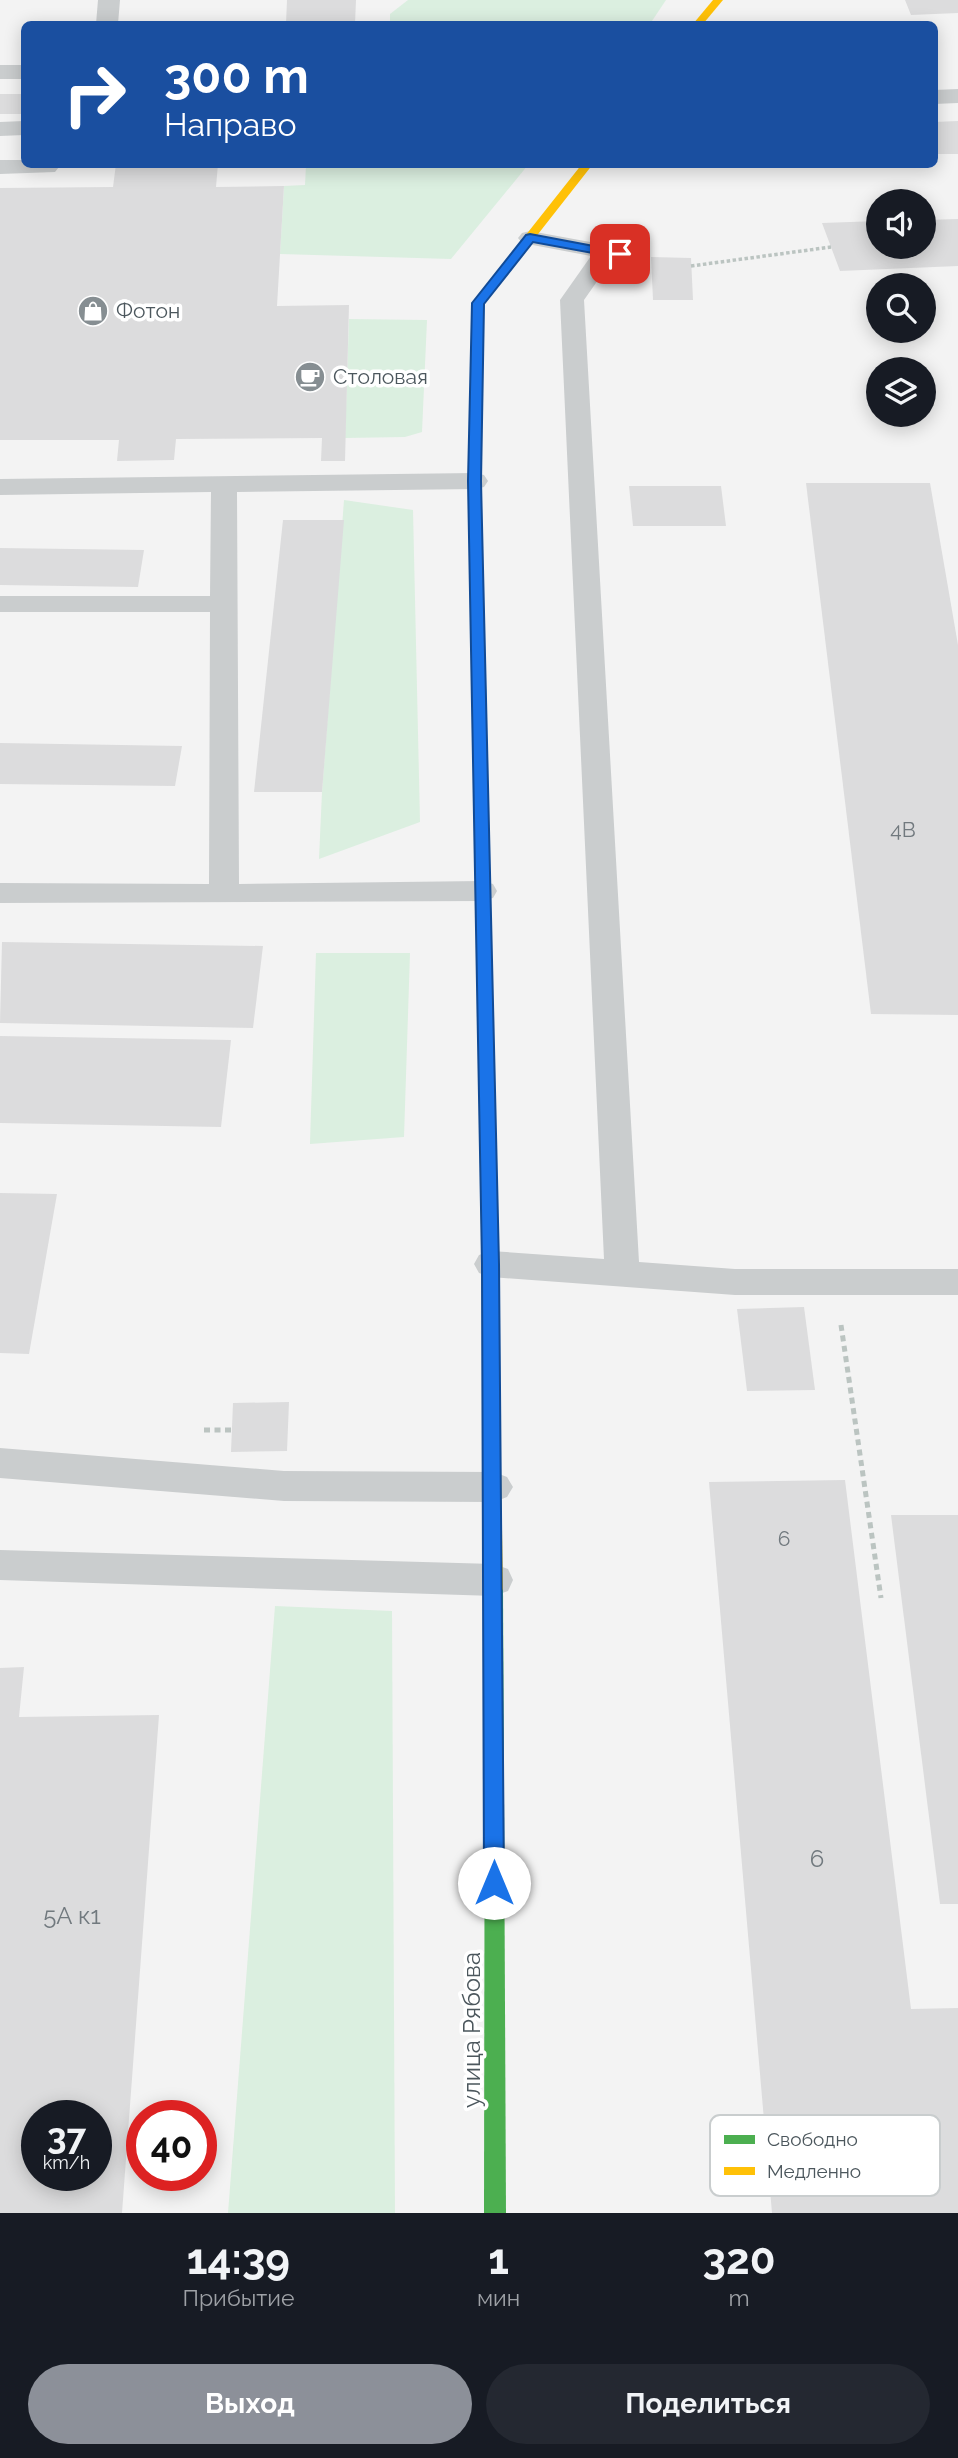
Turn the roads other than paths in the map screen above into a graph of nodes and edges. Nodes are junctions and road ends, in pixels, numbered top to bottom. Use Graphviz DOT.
graph roads {
  1 [pos="109,0"];
  2 [pos="718,0"];
  3 [pos="107,21"];
  4 [pos="700,21"];
  5 [pos="0,72"];
  6 [pos="21,72"];
  7 [pos="958,96"];
  8 [pos="938,97"];
  9 [pos="0,128"];
  10 [pos="21,128"];
  11 [pos="0,167"];
  12 [pos="21,167"];
  13 [pos="585,168"];
  14 [pos="530,238"];
  15 [pos="475,481"];
  16 [pos="224,486"];
  17 [pos="0,487"];
  18 [pos="0,604"];
  19 [pos="225,604"];
  20 [pos="482,891"];
  21 [pos="0,893"];
  22 [pos="223,894"];
  23 [pos="491,1264"];
  24 [pos="622,1274"];
  25 [pos="958,1282"];
  26 [pos="0,1463"];
  27 [pos="494,1487"];
  28 [pos="0,1564"];
  29 [pos="494,1580"];
  30 [pos="495,2213"];
  1 -- 3 [label="lane"];
  2 -- 4 [label="street"];
  5 -- 6 [label="lane"];
  7 -- 8 [label="lane"];
  9 -- 10 [label="lane"];
  11 -- 12 [label="lane"];
  13 -- 14 [label="street, улица Рябова"];
  14 -- 15 [label="street, улица Рябова"];
  14 -- 24 [label="lane"];
  15 -- 16 [label="lane"];
  15 -- 20 [label="street, улица Рябова"];
  16 -- 17 [label="lane"];
  16 -- 19 [label="lane"];
  18 -- 19 [label="lane"];
  19 -- 22 [label="lane"];
  20 -- 22 [label="lane"];
  20 -- 23 [label="street, улица Рябова"];
  21 -- 22 [label="lane"];
  23 -- 24 [label="lane"];
  23 -- 27 [label="street, улица Рябова"];
  24 -- 25 [label="lane"];
  26 -- 27 [label="lane"];
  27 -- 29 [label="street, улица Рябова"];
  28 -- 29 [label="lane"];
  29 -- 30 [label="street, улица Рябова"];
}
